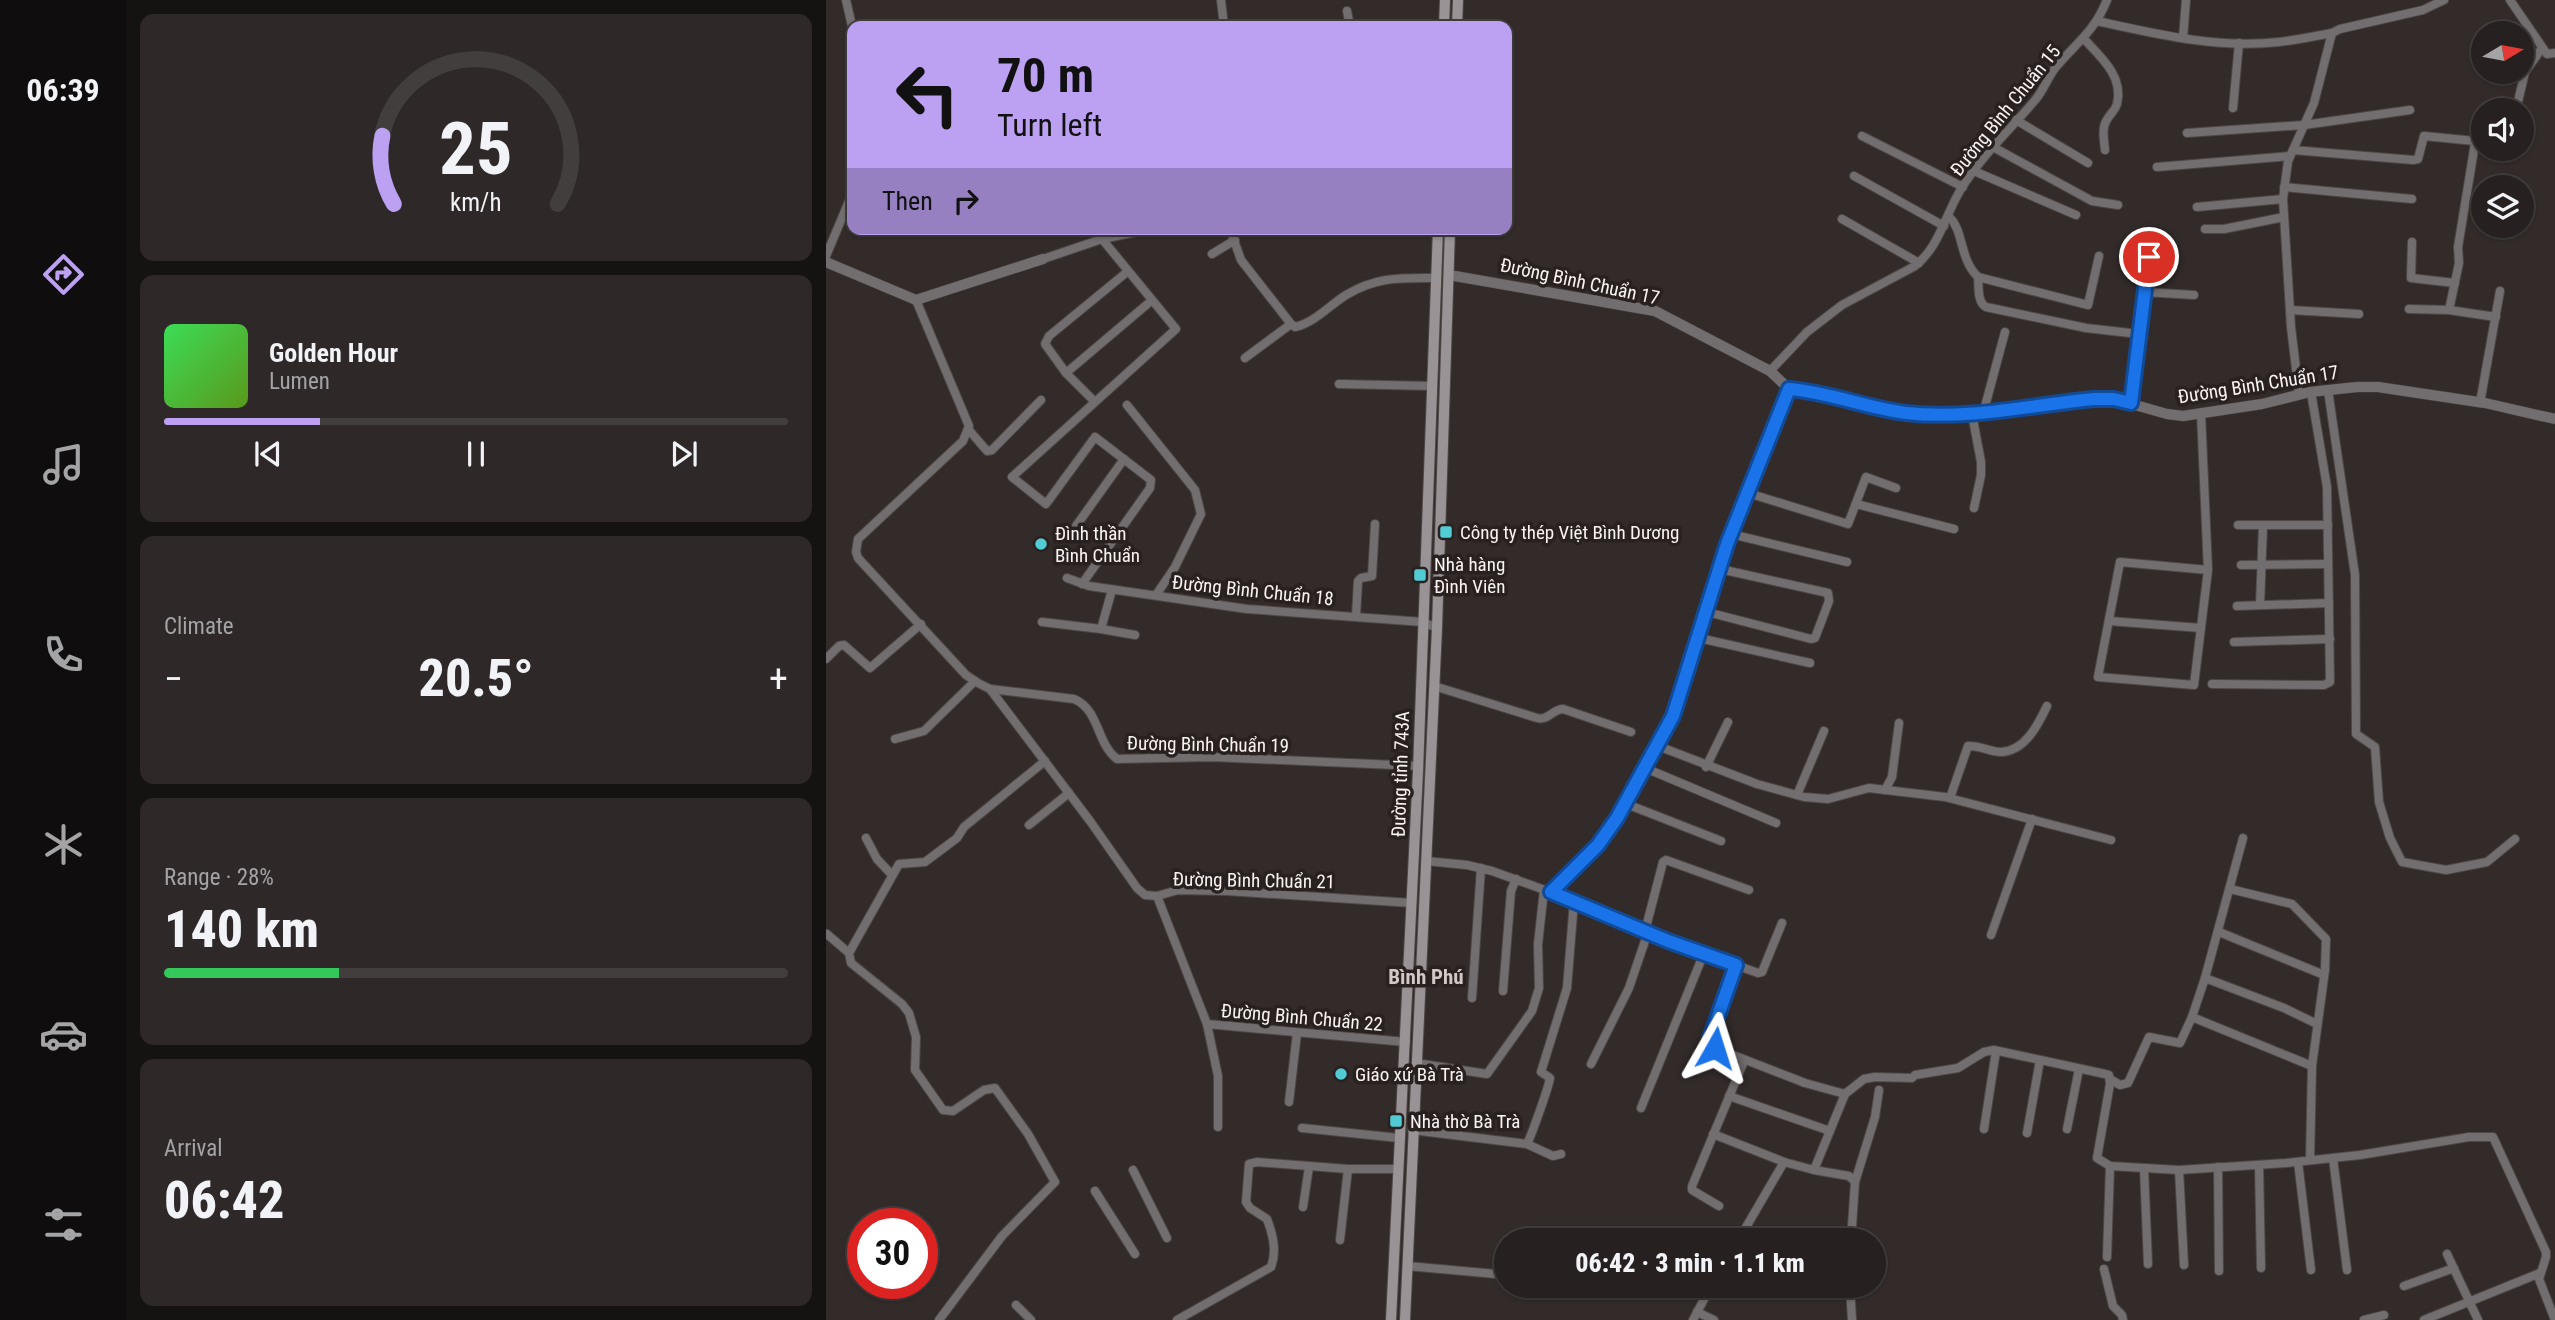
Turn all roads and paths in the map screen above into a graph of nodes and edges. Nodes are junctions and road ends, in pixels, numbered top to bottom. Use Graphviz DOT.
graph roads {
  1 [pos="846,0"];
  2 [pos="1221,0"];
  3 [pos="1445,0"];
  4 [pos="1458,0"];
  5 [pos="2107,0"];
  6 [pos="2186,0"];
  7 [pos="2444,0"];
  8 [pos="2510,0"];
  9 [pos="1346,11"];
  10 [pos="2096,20"];
  11 [pos="851,21"];
  12 [pos="1223,21"];
  13 [pos="1349,21"];
  14 [pos="1444,21"];
  15 [pos="1457,21"];
  16 [pos="2332,33"];
  17 [pos="2183,38"];
  18 [pos="2084,39"];
  19 [pos="2239,43"];
  20 [pos="2542,48"];
  21 [pos="2555,52"];
  22 [pos="2518,98"];
  23 [pos="2233,108"];
  24 [pos="2410,110"];
  25 [pos="2017,120"];
  26 [pos="2304,125"];
  27 [pos="2187,133"];
  28 [pos="1862,136"];
  29 [pos="2471,141"];
  30 [pos="1993,147"];
  31 [pos="2105,150"];
  32 [pos="2292,153"];
  33 [pos="2472,161"];
  34 [pos="2088,163"];
  35 [pos="2157,167"];
  36 [pos="1974,172"];
  37 [pos="1854,176"];
  38 [pos="1963,187"];
  39 [pos="2284,187"];
  40 [pos="2283,199"];
  41 [pos="2412,199"];
  42 [pos="2118,205"];
  43 [pos="847,206"];
  44 [pos="2197,207"];
  45 [pos="2076,215"];
  46 [pos="1949,217"];
  47 [pos="2284,217"];
  48 [pos="1842,219"];
  49 [pos="1944,226"];
  50 [pos="2205,229"];
  51 [pos="1109,235"];
  52 [pos="1232,235"];
  53 [pos="1438,235"];
  54 [pos="1450,235"];
  55 [pos="1102,239"];
  56 [pos="1234,240"];
  57 [pos="2412,242"];
  58 [pos="1212,254"];
  59 [pos="826,256"];
  60 [pos="2099,256"];
  61 [pos="2149,257"];
  62 [pos="1043,259"];
  63 [pos="826,262"];
  64 [pos="1919,263"];
  65 [pos="1127,272"];
  66 [pos="1449,275"];
  67 [pos="1978,277"];
  68 [pos="1437,278"];
  69 [pos="2455,283"];
  70 [pos="2500,291"];
  71 [pos="2144,292"];
  72 [pos="2194,295"];
  73 [pos="916,300"];
  74 [pos="1151,301"];
  75 [pos="2409,309"];
  76 [pos="2290,310"];
  77 [pos="2449,310"];
  78 [pos="2359,314"];
  79 [pos="2496,317"];
  80 [pos="1291,324"];
  81 [pos="2005,332"];
  82 [pos="2139,334"];
  83 [pos="1245,358"];
  84 [pos="1770,371"];
  85 [pos="1066,373"];
  86 [pos="1339,384"];
  87 [pos="1432,386"];
  88 [pos="1789,389"];
  89 [pos="2328,390"];
  90 [pos="2311,392"];
  91 [pos="2299,394"];
  92 [pos="1041,400"];
  93 [pos="1094,401"];
  94 [pos="2131,403"];
  95 [pos="2480,403"];
  96 [pos="1127,405"];
  97 [pos="1972,414"];
  98 [pos="1983,414"];
  99 [pos="2201,414"];
  100 [pos="2555,419"];
  101 [pos="968,429"];
  102 [pos="1124,459"];
  103 [pos="1896,488"];
  104 [pos="1748,493"];
  105 [pos="1856,504"];
  106 [pos="1974,508"];
  107 [pos="1376,524"];
  108 [pos="2238,525"];
  109 [pos="2263,525"];
  110 [pos="2328,525"];
  111 [pos="1076,526"];
  112 [pos="1954,529"];
  113 [pos="1731,534"];
  114 [pos="1847,562"];
  115 [pos="2328,564"];
  116 [pos="2241,565"];
  117 [pos="2262,565"];
  118 [pos="1720,569"];
  119 [pos="2208,570"];
  120 [pos="1067,578"];
  121 [pos="1082,584"];
  122 [pos="1112,590"];
  123 [pos="1156,595"];
  124 [pos="2329,603"];
  125 [pos="2260,605"];
  126 [pos="2237,606"];
  127 [pos="1707,612"];
  128 [pos="1356,616"];
  129 [pos="2109,621"];
  130 [pos="1042,622"];
  131 [pos="1423,622"];
  132 [pos="921,624"];
  133 [pos="1437,628"];
  134 [pos="2201,628"];
  135 [pos="1101,629"];
  136 [pos="1135,635"];
  137 [pos="1699,638"];
  138 [pos="2330,639"];
  139 [pos="2234,642"];
  140 [pos="826,659"];
  141 [pos="1810,663"];
  142 [pos="975,681"];
  143 [pos="2212,684"];
  144 [pos="1434,686"];
  145 [pos="990,689"];
  146 [pos="2047,706"];
  147 [pos="1728,722"];
  148 [pos="1899,723"];
  149 [pos="1824,731"];
  150 [pos="1631,732"];
  151 [pos="895,739"];
  152 [pos="1658,746"];
  153 [pos="1045,761"];
  154 [pos="1418,766"];
  155 [pos="1706,766"];
  156 [pos="1646,768"];
  157 [pos="1885,790"];
  158 [pos="1069,793"];
  159 [pos="1797,795"];
  160 [pos="1950,798"];
  161 [pos="1624,803"];
  162 [pos="2032,819"];
  163 [pos="1776,823"];
  164 [pos="1029,825"];
  165 [pos="866,838"];
  166 [pos="2243,838"];
  167 [pos="2515,839"];
  168 [pos="2111,840"];
  169 [pos="1721,841"];
  170 [pos="1426,861"];
  171 [pos="1481,868"];
  172 [pos="892,875"];
  173 [pos="1516,879"];
  174 [pos="2231,889"];
  175 [pos="1749,890"];
  176 [pos="1547,891"];
  177 [pos="1157,896"];
  178 [pos="1574,901"];
  179 [pos="1412,903"];
  180 [pos="1782,923"];
  181 [pos="1646,932"];
  182 [pos="2219,932"];
  183 [pos="827,934"];
  184 [pos="1991,935"];
  185 [pos="849,953"];
  186 [pos="1704,953"];
  187 [pos="1736,965"];
  188 [pos="2324,975"];
  189 [pos="2205,978"];
  190 [pos="1503,991"];
  191 [pos="1472,998"];
  192 [pos="2192,1017"];
  193 [pos="1207,1024"];
  194 [pos="2317,1024"];
  195 [pos="1297,1033"];
  196 [pos="1406,1042"];
  197 [pos="1996,1051"];
  198 [pos="2040,1060"];
  199 [pos="1744,1061"];
  200 [pos="1416,1063"];
  201 [pos="1591,1064"];
  202 [pos="2312,1066"];
  203 [pos="2079,1069"];
  204 [pos="2110,1079"];
  205 [pos="1880,1090"];
  206 [pos="1845,1094"];
  207 [pos="1729,1096"];
  208 [pos="1289,1102"];
  209 [pos="1641,1108"];
  210 [pos="1407,1111"];
  211 [pos="1218,1127"];
  212 [pos="1303,1129"];
  213 [pos="1984,1129"];
  214 [pos="2067,1129"];
  215 [pos="1412,1130"];
  216 [pos="1830,1131"];
  217 [pos="2027,1133"];
  218 [pos="1713,1134"];
  219 [pos="1399,1138"];
  220 [pos="1527,1144"];
  221 [pos="1561,1154"];
  222 [pos="2333,1158"];
  223 [pos="2310,1160"];
  224 [pos="1784,1162"];
  225 [pos="2298,1162"];
  226 [pos="2259,1165"];
  227 [pos="2110,1166"];
  228 [pos="1309,1167"];
  229 [pos="2218,1167"];
  230 [pos="1397,1168"];
  231 [pos="2144,1168"];
  232 [pos="1133,1170"];
  233 [pos="1348,1170"];
  234 [pos="1814,1170"];
  235 [pos="2179,1170"];
  236 [pos="1855,1182"];
  237 [pos="1095,1191"];
  238 [pos="1719,1206"];
  239 [pos="1303,1207"];
  240 [pos="1746,1228"];
  241 [pos="1852,1228"];
  242 [pos="1167,1238"];
  243 [pos="1340,1240"];
  244 [pos="1135,1254"];
  245 [pos="2447,1254"];
  246 [pos="2107,1257"];
  247 [pos="2148,1264"];
  248 [pos="2184,1265"];
  249 [pos="1407,1266"];
  250 [pos="2261,1268"];
  251 [pos="2454,1268"];
  252 [pos="2104,1269"];
  253 [pos="2311,1270"];
  254 [pos="2347,1270"];
  255 [pos="2219,1271"];
  256 [pos="2540,1273"];
  257 [pos="1494,1274"];
  258 [pos="2404,1286"];
  259 [pos="1705,1298"];
  260 [pos="1851,1298"];
  261 [pos="2469,1301"];
  262 [pos="1016,1306"];
  263 [pos="2384,1315"];
  264 [pos="2554,1315"];
  265 [pos="1695,1316"];
  266 [pos="939,1320"];
  267 [pos="1031,1320"];
  268 [pos="1177,1320"];
  269 [pos="1391,1320"];
  270 [pos="1405,1320"];
  271 [pos="1714,1320"];
  272 [pos="1852,1320"];
  273 [pos="2123,1320"];
  274 [pos="2364,1320"];
  275 [pos="2424,1320"];
  276 [pos="2478,1320"];
  1 -- 11 [label="street"];
  2 -- 12 [label="street"];
  3 -- 14 [label="main road"];
  4 -- 15 [label="main road"];
  5 -- 10 [label="street, Đường Bình Chuẩn 15"];
  6 -- 17 [label="street"];
  7 -- 16 [label="street"];
  8 -- 20 [label="street"];
  9 -- 13 [label="street"];
  10 -- 17 [label="street"];
  10 -- 18 [label="street, Đường Bình Chuẩn 15"];
  16 -- 19 [label="street"];
  16 -- 26 [label="street"];
  17 -- 19 [label="street"];
  18 -- 25 [label="street, Đường Bình Chuẩn 15"];
  18 -- 31 [label="street"];
  19 -- 23 [label="street"];
  20 -- 21 [label="street"];
  20 -- 22 [label="street"];
  24 -- 26 [label="street"];
  25 -- 30 [label="street, Đường Bình Chuẩn 15"];
  25 -- 34 [label="street"];
  26 -- 27 [label="street"];
  26 -- 32 [label="street"];
  28 -- 38 [label="street"];
  29 -- 32 [label="street"];
  30 -- 36 [label="street, Đường Bình Chuẩn 15"];
  30 -- 42 [label="street"];
  32 -- 35 [label="street"];
  32 -- 39 [label="street"];
  33 -- 69 [label="street"];
  36 -- 38 [label="street, Đường Bình Chuẩn 15"];
  36 -- 45 [label="street"];
  37 -- 49 [label="street"];
  38 -- 46 [label="street, Đường Bình Chuẩn 15"];
  39 -- 40 [label="street"];
  39 -- 41 [label="street"];
  40 -- 44 [label="street"];
  40 -- 47 [label="street"];
  43 -- 59 [label="street"];
  46 -- 49 [label="street, Đường Bình Chuẩn 15"];
  46 -- 67 [label="street"];
  47 -- 50 [label="street"];
  47 -- 76 [label="street"];
  48 -- 64 [label="street"];
  49 -- 64 [label="street, Đường Bình Chuẩn 15"];
  51 -- 55 [label="street"];
  52 -- 56 [label="street"];
  53 -- 68 [label="main road, Đường tỉnh 743A"];
  54 -- 66 [label="main road, Đường tỉnh 743A"];
  55 -- 62 [label="street"];
  55 -- 65 [label="street"];
  56 -- 58 [label="street"];
  56 -- 80 [label="street"];
  57 -- 69 [label="street"];
  60 -- 67 [label="street"];
  61 -- 71 [label="street"];
  62 -- 73 [label="street"];
  63 -- 73 [label="street"];
  64 -- 84 [label="street, Đường Bình Chuẩn 15"];
  65 -- 74 [label="street"];
  65 -- 85 [label="street"];
  66 -- 68 [label="main road"];
  66 -- 84 [label="street, Đường Bình Chuẩn 17"];
  66 -- 133 [label="main road, Đường tỉnh 743A"];
  67 -- 82 [label="street"];
  68 -- 80 [label="street"];
  68 -- 87 [label="main road, Đường tỉnh 743A"];
  69 -- 77 [label="street"];
  70 -- 79 [label="street"];
  71 -- 72 [label="street"];
  71 -- 82 [label="street"];
  73 -- 101 [label="street"];
  74 -- 85 [label="street"];
  74 -- 93 [label="street"];
  75 -- 77 [label="street"];
  76 -- 78 [label="street"];
  76 -- 91 [label="street"];
  77 -- 79 [label="street"];
  79 -- 95 [label="street"];
  80 -- 83 [label="street"];
  81 -- 98 [label="street"];
  82 -- 94 [label="street"];
  84 -- 88 [label="street, Đường Bình Chuẩn 17"];
  85 -- 93 [label="street"];
  86 -- 87 [label="street"];
  87 -- 131 [label="main road, Đường tỉnh 743A"];
  88 -- 97 [label="street, Đường Bình Chuẩn 17"];
  88 -- 104 [label="street"];
  89 -- 90 [label="street, Đường Bình Chuẩn 17"];
  89 -- 95 [label="street, Đường Bình Chuẩn 17"];
  89 -- 167 [label="street"];
  90 -- 91 [label="street, Đường Bình Chuẩn 17"];
  90 -- 110 [label="street"];
  91 -- 99 [label="street, Đường Bình Chuẩn 17"];
  92 -- 101 [label="street"];
  93 -- 102 [label="street"];
  94 -- 98 [label="street, Đường Bình Chuẩn 17"];
  94 -- 99 [label="street, Đường Bình Chuẩn 17"];
  95 -- 100 [label="street, Đường Bình Chuẩn 17"];
  96 -- 123 [label="street"];
  97 -- 98 [label="street, Đường Bình Chuẩn 17"];
  97 -- 106 [label="street"];
  99 -- 119 [label="street"];
  101 -- 132 [label="street"];
  102 -- 111 [label="street"];
  102 -- 121 [label="street"];
  103 -- 105 [label="street"];
  104 -- 105 [label="street"];
  104 -- 113 [label="street"];
  105 -- 112 [label="street"];
  107 -- 128 [label="street"];
  108 -- 109 [label="street"];
  109 -- 110 [label="street"];
  109 -- 117 [label="street"];
  110 -- 115 [label="street"];
  113 -- 114 [label="street"];
  113 -- 118 [label="street"];
  115 -- 117 [label="street"];
  115 -- 124 [label="street"];
  116 -- 117 [label="street"];
  117 -- 125 [label="street"];
  118 -- 127 [label="street"];
  118 -- 127 [label="street"];
  119 -- 129 [label="street"];
  119 -- 134 [label="street"];
  120 -- 121 [label="street, Đường Bình Chuẩn 18"];
  121 -- 122 [label="street, Đường Bình Chuẩn 18"];
  122 -- 123 [label="street, Đường Bình Chuẩn 18"];
  122 -- 135 [label="street"];
  123 -- 128 [label="street, Đường Bình Chuẩn 18"];
  124 -- 125 [label="street"];
  124 -- 138 [label="street"];
  125 -- 126 [label="street"];
  127 -- 137 [label="street"];
  128 -- 131 [label="street, Đường Bình Chuẩn 18"];
  129 -- 134 [label="street"];
  129 -- 134 [label="street"];
  130 -- 135 [label="street"];
  131 -- 133 [label="street, Đường Bình Chuẩn 18"];
  131 -- 154 [label="main road, Đường tỉnh 743A"];
  132 -- 140 [label="street"];
  132 -- 142 [label="street"];
  133 -- 144 [label="main road, Đường tỉnh 743A"];
  135 -- 136 [label="street"];
  137 -- 141 [label="street"];
  137 -- 152 [label="street"];
  138 -- 139 [label="street"];
  138 -- 143 [label="street"];
  142 -- 145 [label="street"];
  142 -- 151 [label="street"];
  144 -- 150 [label="street"];
  144 -- 170 [label="main road, Đường tỉnh 743A"];
  145 -- 153 [label="street, Đường Bình Chuẩn 21"];
  145 -- 154 [label="street, Đường Bình Chuẩn 19"];
  146 -- 160 [label="street"];
  147 -- 155 [label="street"];
  148 -- 157 [label="street"];
  149 -- 159 [label="street"];
  152 -- 155 [label="street"];
  152 -- 156 [label="street"];
  153 -- 158 [label="street, Đường Bình Chuẩn 21"];
  153 -- 172 [label="street"];
  154 -- 179 [label="main road, Đường tỉnh 743A"];
  155 -- 159 [label="street"];
  156 -- 161 [label="street"];
  156 -- 163 [label="street"];
  157 -- 159 [label="street"];
  157 -- 160 [label="street"];
  158 -- 164 [label="street"];
  158 -- 177 [label="street, Đường Bình Chuẩn 21"];
  160 -- 162 [label="street"];
  161 -- 169 [label="street"];
  161 -- 176 [label="street"];
  162 -- 168 [label="street"];
  162 -- 184 [label="street"];
  165 -- 172 [label="street"];
  166 -- 174 [label="street"];
  170 -- 171 [label="street"];
  170 -- 200 [label="main road, Đường tỉnh 743A"];
  171 -- 173 [label="street"];
  171 -- 191 [label="street"];
  172 -- 185 [label="street"];
  173 -- 176 [label="street"];
  173 -- 190 [label="street"];
  174 -- 182 [label="street"];
  174 -- 188 [label="street"];
  175 -- 181 [label="street"];
  176 -- 178 [label="street"];
  176 -- 200 [label="street"];
  177 -- 179 [label="street, Đường Bình Chuẩn 21"];
  177 -- 193 [label="street, Đường Bình Chuẩn 22"];
  178 -- 181 [label="street"];
  178 -- 220 [label="street"];
  179 -- 196 [label="main road, Đường tỉnh 743A"];
  180 -- 187 [label="street"];
  181 -- 186 [label="street"];
  181 -- 201 [label="street"];
  182 -- 188 [label="street"];
  182 -- 189 [label="street"];
  183 -- 185 [label="street"];
  185 -- 266 [label="street"];
  186 -- 187 [label="street"];
  186 -- 209 [label="street"];
  187 -- 199 [label="street"];
  188 -- 194 [label="street"];
  189 -- 192 [label="street"];
  189 -- 194 [label="street"];
  192 -- 202 [label="street"];
  192 -- 204 [label="street"];
  193 -- 195 [label="street, Đường Bình Chuẩn 22"];
  193 -- 211 [label="street"];
  194 -- 202 [label="street"];
  195 -- 196 [label="street, Đường Bình Chuẩn 22"];
  195 -- 208 [label="street"];
  196 -- 210 [label="main road, Đường tỉnh 743A"];
  197 -- 198 [label="street"];
  197 -- 206 [label="street"];
  197 -- 213 [label="street"];
  198 -- 203 [label="street"];
  198 -- 217 [label="street"];
  199 -- 206 [label="street"];
  199 -- 207 [label="street"];
  200 -- 210 [label="main road, Đường tỉnh 743A"];
  202 -- 223 [label="street"];
  203 -- 204 [label="street"];
  203 -- 214 [label="street"];
  204 -- 227 [label="street"];
  205 -- 236 [label="street"];
  206 -- 216 [label="street"];
  207 -- 216 [label="street"];
  207 -- 218 [label="street"];
  210 -- 215 [label="main road, Đường tỉnh 743A"];
  210 -- 219 [label="main road, Đường tỉnh 743A"];
  212 -- 219 [label="street"];
  215 -- 220 [label="street"];
  215 -- 249 [label="main road, Đường tỉnh 743A"];
  216 -- 234 [label="street"];
  218 -- 224 [label="street"];
  218 -- 238 [label="street"];
  219 -- 230 [label="main road, Đường tỉnh 743A"];
  220 -- 221 [label="street"];
  222 -- 223 [label="street"];
  222 -- 254 [label="street"];
  222 -- 256 [label="street"];
  223 -- 225 [label="street"];
  224 -- 234 [label="street"];
  224 -- 240 [label="street"];
  225 -- 226 [label="street"];
  225 -- 253 [label="street"];
  226 -- 229 [label="street"];
  226 -- 250 [label="street"];
  227 -- 231 [label="street"];
  227 -- 246 [label="street"];
  228 -- 233 [label="street"];
  228 -- 239 [label="street"];
  228 -- 268 [label="street"];
  229 -- 235 [label="street"];
  229 -- 255 [label="street"];
  230 -- 233 [label="street"];
  230 -- 269 [label="main road, Đường tỉnh 743A"];
  231 -- 235 [label="street"];
  231 -- 247 [label="street"];
  232 -- 242 [label="street"];
  233 -- 243 [label="street"];
  234 -- 236 [label="street"];
  235 -- 248 [label="street"];
  236 -- 241 [label="street"];
  237 -- 244 [label="street"];
  245 -- 251 [label="street"];
  249 -- 257 [label="street"];
  249 -- 270 [label="main road, Đường tỉnh 743A"];
  251 -- 258 [label="street"];
  251 -- 261 [label="street"];
  252 -- 273 [label="street"];
  256 -- 261 [label="street"];
  256 -- 264 [label="street"];
  259 -- 265 [label="street"];
  260 -- 272 [label="street"];
  261 -- 275 [label="street"];
  261 -- 276 [label="street"];
  262 -- 267 [label="street"];
  263 -- 274 [label="street"];
  265 -- 271 [label="street"];
}
